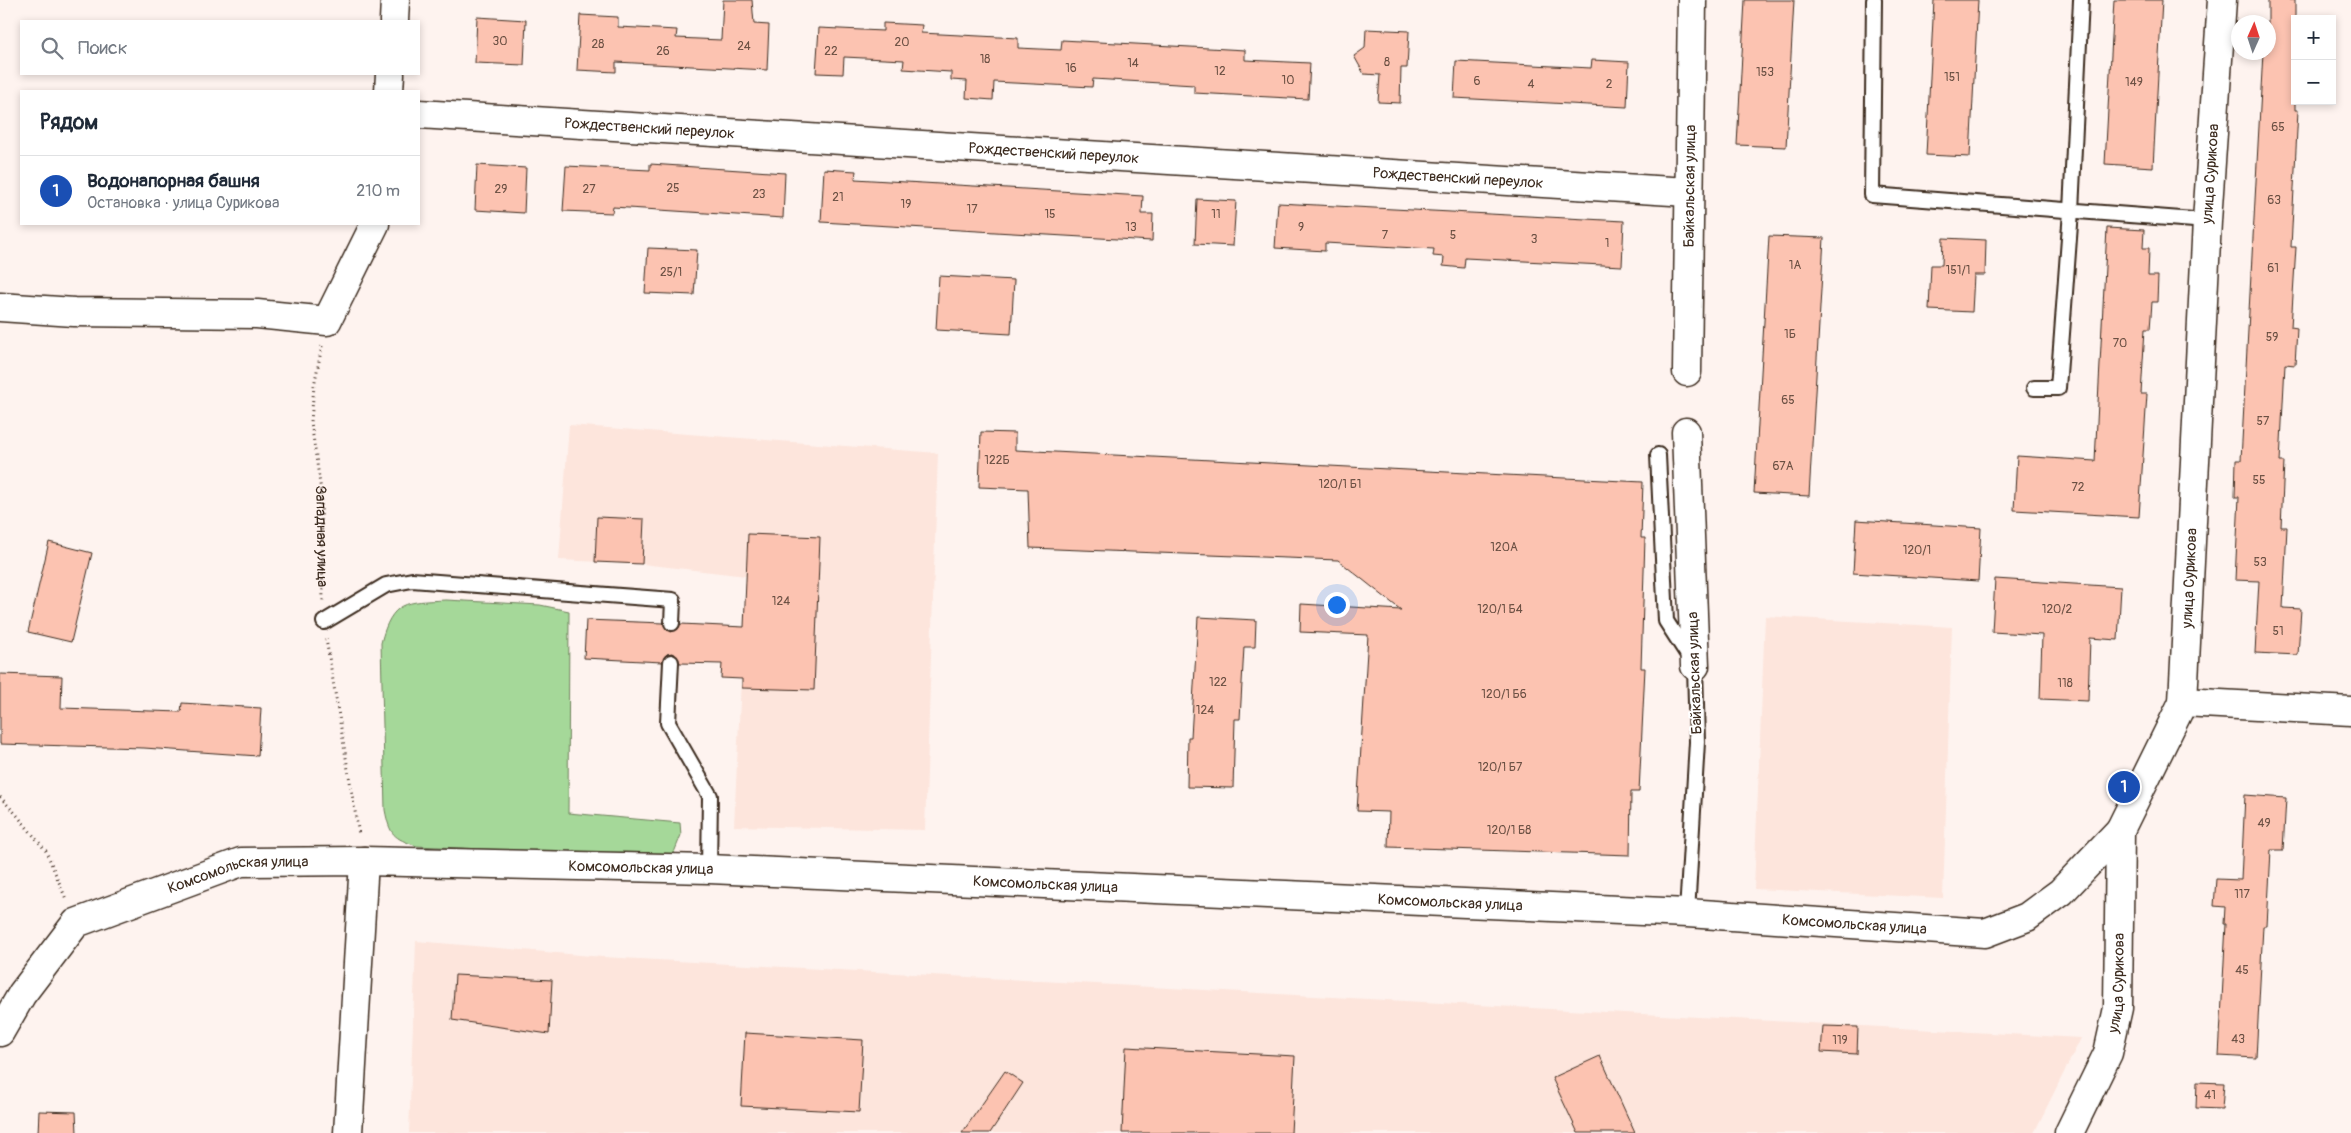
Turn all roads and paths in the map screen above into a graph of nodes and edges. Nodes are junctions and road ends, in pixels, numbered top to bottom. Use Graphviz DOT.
graph roads {
  1 [pos="395,0"];
  2 [pos="1692,0"];
  3 [pos="1874,0"];
  4 [pos="2081,0"];
  5 [pos="2222,0"];
  6 [pos="394,20"];
  7 [pos="390,75"];
  8 [pos="389,90"];
  9 [pos="420,114"];
  10 [pos="1688,192"];
  11 [pos="2071,211"];
  12 [pos="2207,221"];
  13 [pos="375,225"];
  14 [pos="0,307"];
  15 [pos="327,321"];
  16 [pos="1687,372"];
  17 [pos="2034,388"];
  18 [pos="1686,432"];
  19 [pos="1658,455"];
  20 [pos="324,622"];
  21 [pos="672,623"];
  22 [pos="670,662"];
  23 [pos="1695,666"];
  24 [pos="2183,702"];
  25 [pos="2351,711"];
  26 [pos="0,797"];
  27 [pos="2120,830"];
  28 [pos="364,861"];
  29 [pos="709,869"];
  30 [pos="1687,913"];
  31 [pos="76,923"];
  32 [pos="0,1032"];
  33 [pos="348,1133"];
  34 [pos="2069,1133"];
  1 -- 6 [label="street"];
  2 -- 10 [label="street, Байкальская улица"];
  3 -- 11 [label="lane"];
  4 -- 11 [label="lane"];
  5 -- 12 [label="street, улица Сурикова"];
  7 -- 8 [label="street"];
  9 -- 10 [label="street, Рождественский переулок"];
  10 -- 16 [label="street, Байкальская улица"];
  11 -- 12 [label="lane"];
  11 -- 17 [label="lane"];
  12 -- 24 [label="street, улица Сурикова"];
  13 -- 15 [label="street"];
  14 -- 15 [label="street"];
  15 -- 20 [label="path, Западная улица"];
  18 -- 23 [label="street, Байкальская улица"];
  19 -- 23 [label="lane"];
  20 -- 21 [label="lane"];
  20 -- 28 [label="path, Западная улица"];
  22 -- 29 [label="lane"];
  23 -- 30 [label="lane, Байкальская улица"];
  24 -- 25 [label="street"];
  24 -- 27 [label="street, улица Сурикова"];
  26 -- 31 [label="path"];
  27 -- 30 [label="street, Комсомольская улица"];
  27 -- 34 [label="street, улица Сурикова"];
  28 -- 29 [label="street, Комсомольская улица"];
  28 -- 31 [label="street, Комсомольская улица"];
  28 -- 33 [label="street"];
  29 -- 30 [label="street, Комсомольская улица"];
  31 -- 32 [label="street"];
}
